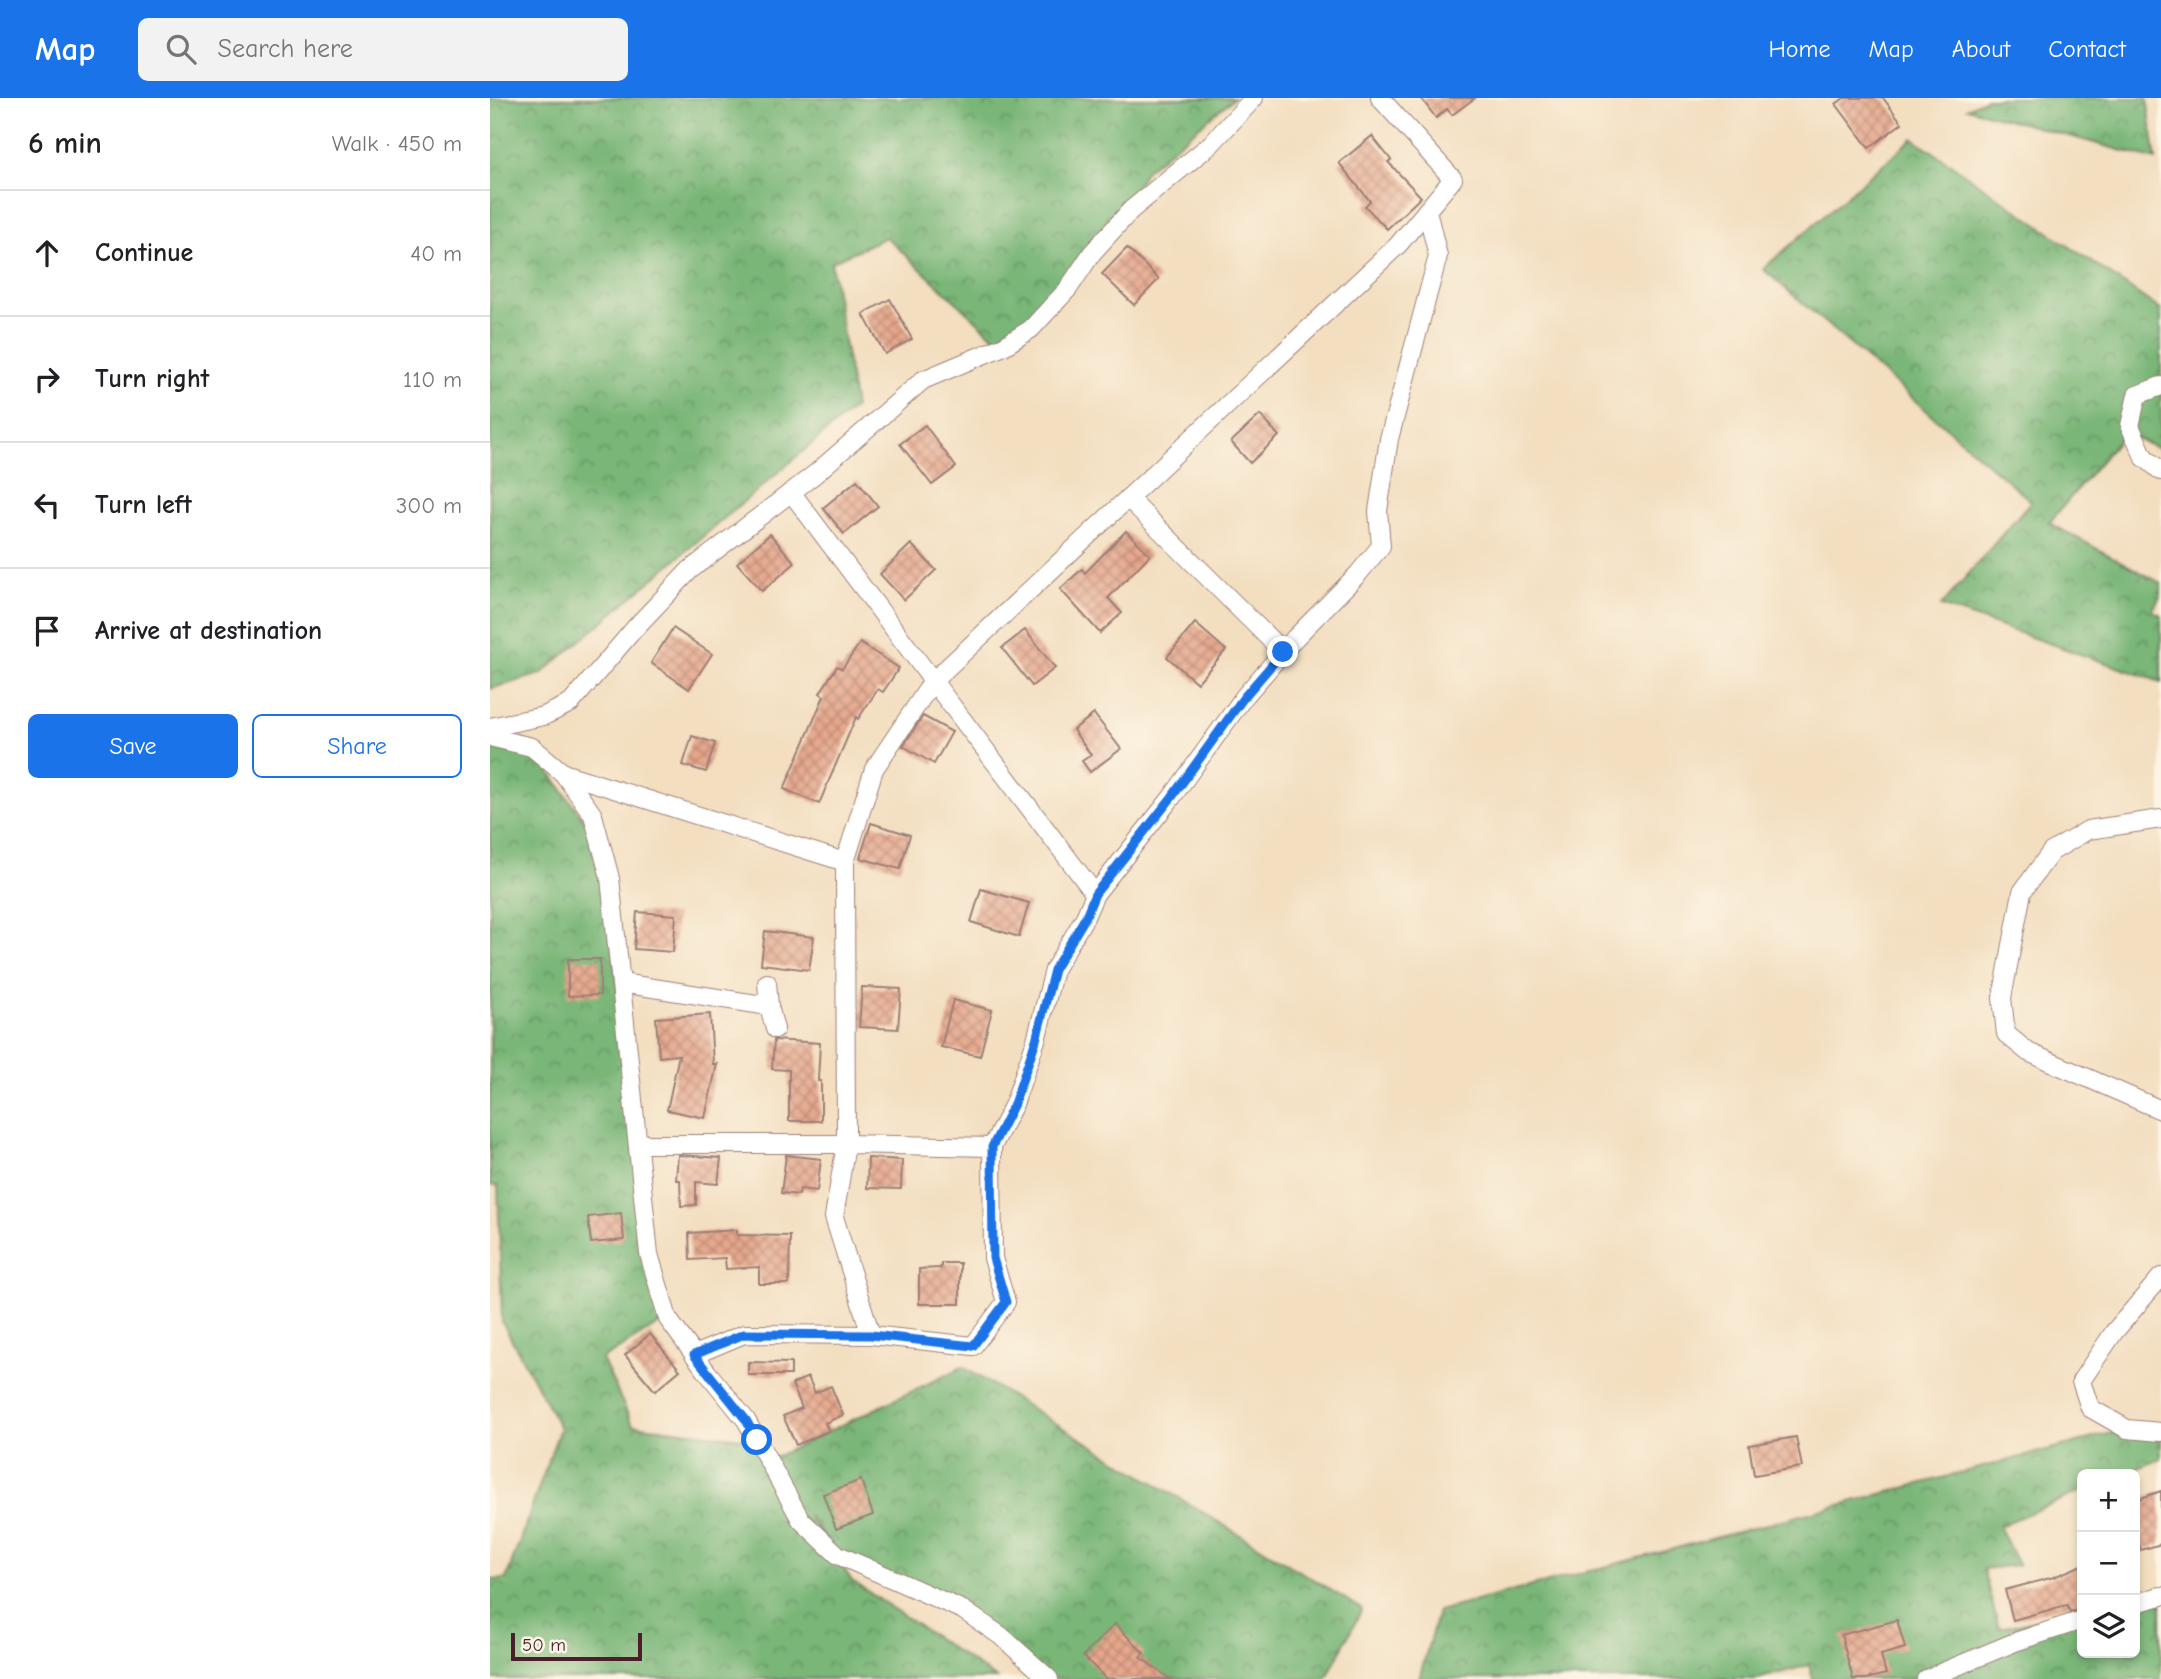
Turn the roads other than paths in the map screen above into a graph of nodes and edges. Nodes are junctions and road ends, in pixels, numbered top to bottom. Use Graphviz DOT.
graph roads {
  1 [pos="1254,98"];
  2 [pos="1380,98"];
  3 [pos="1427,210"];
  4 [pos="2161,386"];
  5 [pos="2161,471"];
  6 [pos="791,492"];
  7 [pos="1128,498"];
  8 [pos="1283,652"];
  9 [pos="933,681"];
  10 [pos="490,727"];
  11 [pos="490,737"];
  12 [pos="563,772"];
  13 [pos="2161,819"];
  14 [pos="845,862"];
  15 [pos="1095,894"];
  16 [pos="621,983"];
  17 [pos="767,983"];
  18 [pos="769,1006"];
  19 [pos="775,1029"];
  20 [pos="2161,1110"];
  21 [pos="638,1144"];
  22 [pos="846,1144"];
  23 [pos="992,1147"];
  24 [pos="2161,1277"];
  25 [pos="871,1335"];
  26 [pos="694,1355"];
  27 [pos="2161,1432"];
  28 [pos="2161,1596"];
  29 [pos="2140,1602"];
  30 [pos="2077,1622"];
  31 [pos="1049,1679"];
  32 [pos="1926,1679"];
  1 -- 6 [label="street"];
  2 -- 3 [label="street"];
  3 -- 7 [label="street"];
  3 -- 8 [label="street"];
  4 -- 5 [label="street"];
  6 -- 9 [label="street"];
  6 -- 10 [label="street"];
  7 -- 8 [label="street"];
  7 -- 9 [label="street"];
  8 -- 15 [label="street"];
  9 -- 14 [label="street"];
  9 -- 15 [label="street"];
  11 -- 12 [label="street"];
  12 -- 14 [label="street"];
  12 -- 16 [label="street"];
  13 -- 20 [label="street"];
  14 -- 22 [label="street"];
  15 -- 23 [label="street"];
  16 -- 18 [label="street"];
  16 -- 21 [label="street"];
  17 -- 18 [label="street"];
  18 -- 19 [label="street"];
  21 -- 22 [label="street"];
  21 -- 26 [label="street"];
  22 -- 23 [label="street"];
  22 -- 25 [label="street"];
  23 -- 25 [label="street"];
  24 -- 27 [label="street"];
  25 -- 26 [label="street"];
  26 -- 31 [label="street"];
  28 -- 29 [label="street"];
  30 -- 32 [label="street"];
}
